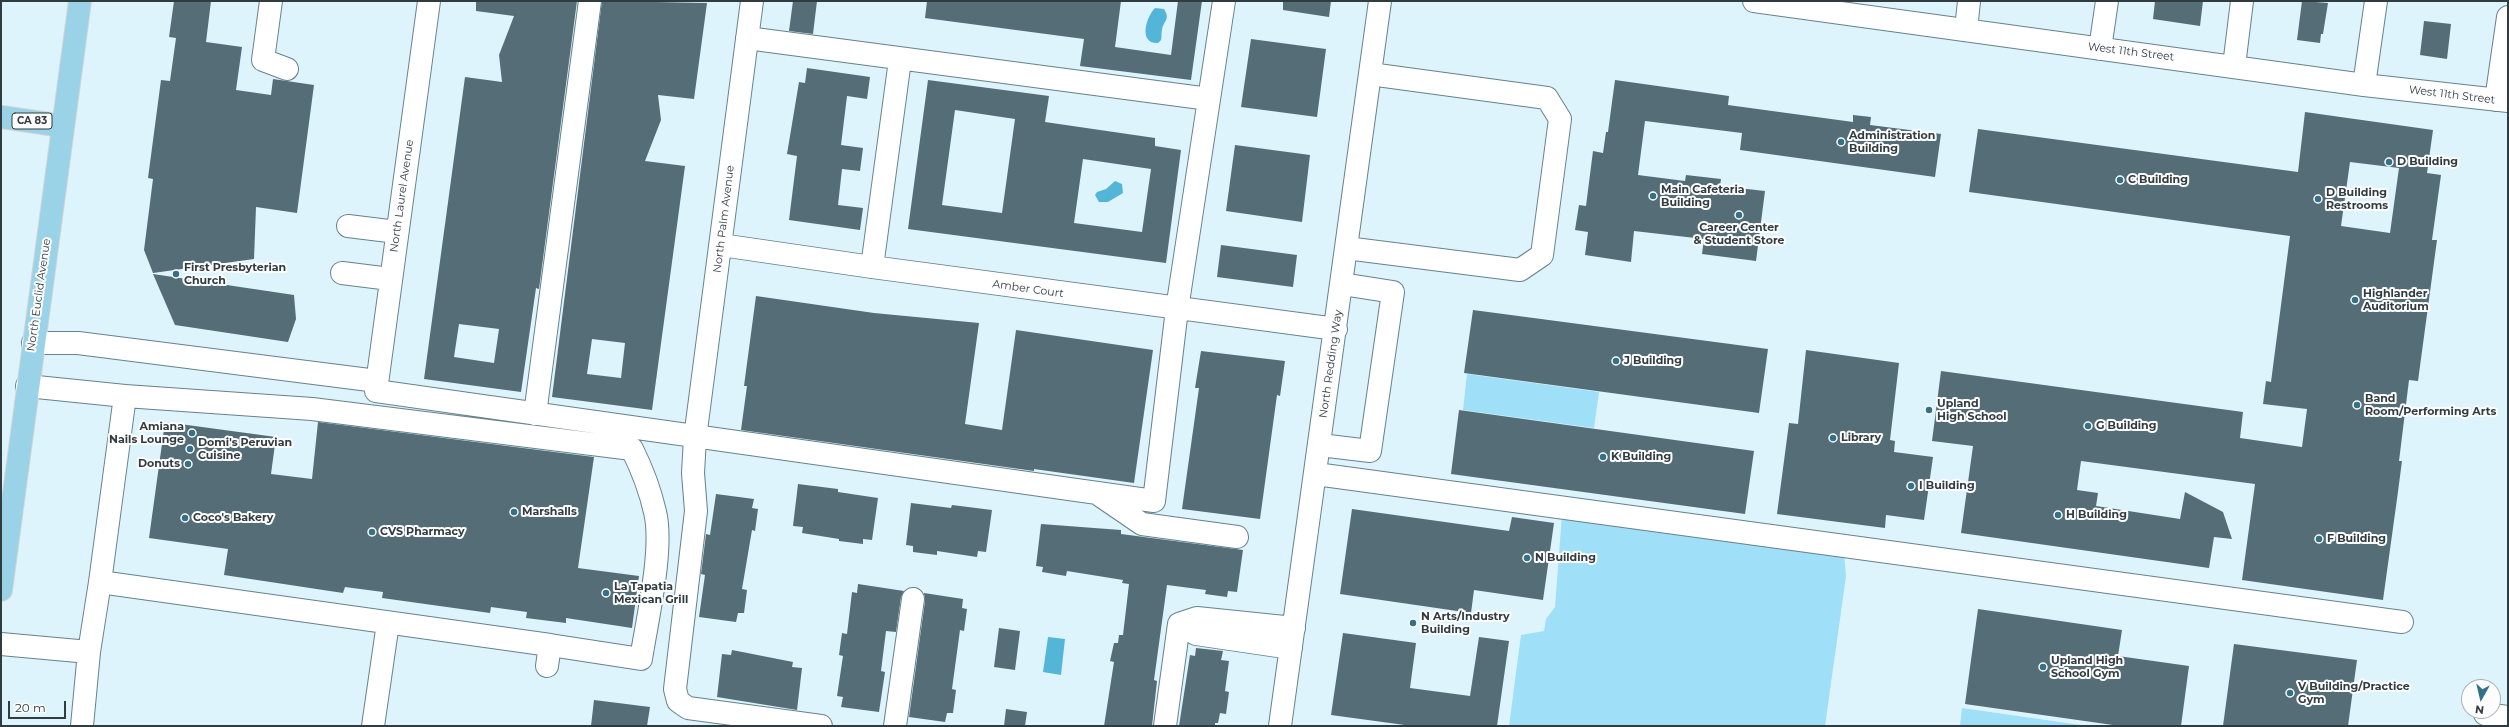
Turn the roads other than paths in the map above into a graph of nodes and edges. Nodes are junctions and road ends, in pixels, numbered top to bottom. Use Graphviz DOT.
graph roads {
  1 [pos="80,1"];
  2 [pos="271,1"];
  3 [pos="429,1"];
  4 [pos="590,1"];
  5 [pos="752,1"];
  6 [pos="1224,1"];
  7 [pos="1380,1"];
  8 [pos="1754,1"];
  9 [pos="1970,1"];
  10 [pos="2106,1"];
  11 [pos="2242,1"];
  12 [pos="2376,1"];
  13 [pos="1834,6"];
  14 [pos="2508,17"];
  15 [pos="1966,30"];
  16 [pos="747,38"];
  17 [pos="2100,48"];
  18 [pos="900,60"];
  19 [pos="2234,66"];
  20 [pos="287,69"];
  21 [pos="1370,74"];
  22 [pos="2364,85"];
  23 [pos="1209,99"];
  24 [pos="2502,100"];
  25 [pos="1,117"];
  26 [pos="62,126"];
  27 [pos="348,226"];
  28 [pos="397,232"];
  29 [pos="721,245"];
  30 [pos="1346,248"];
  31 [pos="872,267"];
  32 [pos="342,273"];
  33 [pos="390,279"];
  34 [pos="1342,284"];
  35 [pos="1177,309"];
  36 [pos="1336,329"];
  37 [pos="33,343"];
  38 [pos="27,386"];
  39 [pos="376,386"];
  40 [pos="125,396"];
  41 [pos="534,414"];
  42 [pos="695,438"];
  43 [pos="1320,445"];
  44 [pos="1316,474"];
  45 [pos="1097,493"];
  46 [pos="1236,537"];
  47 [pos="100,582"];
  48 [pos="1,590"];
  49 [pos="912,599"];
  50 [pos="2402,622"];
  51 [pos="388,623"];
  52 [pos="1293,638"];
  53 [pos="1,644"];
  54 [pos="550,645"];
  55 [pos="90,652"];
  56 [pos="547,666"];
  57 [pos="82,726"];
  58 [pos="373,726"];
  59 [pos="821,726"];
  60 [pos="895,726"];
  61 [pos="1165,726"];
  62 [pos="1280,726"];
  1 -- 26 [label="main road, North Euclid Avenue"];
  2 -- 20 [label="street"];
  3 -- 28 [label="street, North Laurel Avenue"];
  4 -- 41 [label="street"];
  5 -- 16 [label="street, North Palm Avenue"];
  6 -- 23 [label="street"];
  7 -- 21 [label="street, North Redding Way"];
  8 -- 13 [label="street, West 11th Street"];
  9 -- 15 [label="street"];
  10 -- 17 [label="street"];
  11 -- 19 [label="street"];
  12 -- 22 [label="street"];
  13 -- 15 [label="street, West 11th Street"];
  14 -- 24 [label="street"];
  15 -- 17 [label="street, West 11th Street"];
  16 -- 18 [label="street"];
  16 -- 29 [label="street, North Palm Avenue"];
  17 -- 19 [label="street, West 11th Street"];
  18 -- 23 [label="street"];
  18 -- 31 [label="street"];
  19 -- 22 [label="street, West 11th Street"];
  21 -- 30 [label="street, North Redding Way"];
  21 -- 30 [label="street"];
  22 -- 24 [label="street, West 11th Street"];
  23 -- 35 [label="street"];
  25 -- 26 [label="main road, CA 83"];
  26 -- 37 [label="main road, North Euclid Avenue"];
  27 -- 28 [label="street"];
  28 -- 33 [label="street, North Laurel Avenue"];
  29 -- 31 [label="street, Amber Court"];
  29 -- 42 [label="street, North Palm Avenue"];
  30 -- 34 [label="street, North Redding Way"];
  31 -- 35 [label="street, Amber Court"];
  32 -- 33 [label="street"];
  33 -- 39 [label="street, North Laurel Avenue"];
  34 -- 36 [label="street, North Redding Way"];
  34 -- 43 [label="street"];
  35 -- 36 [label="street, Amber Court"];
  35 -- 45 [label="street"];
  36 -- 43 [label="street, North Redding Way"];
  37 -- 38 [label="main road, North Euclid Avenue"];
  37 -- 39 [label="street"];
  38 -- 40 [label="street"];
  38 -- 48 [label="main road, North Euclid Avenue"];
  39 -- 41 [label="street"];
  40 -- 47 [label="street"];
  40 -- 54 [label="street"];
  41 -- 42 [label="street"];
  42 -- 45 [label="street"];
  42 -- 59 [label="street, North Palm Avenue"];
  43 -- 44 [label="street, North Redding Way"];
  44 -- 50 [label="street"];
  44 -- 52 [label="street, North Redding Way"];
  45 -- 46 [label="street"];
  47 -- 51 [label="street"];
  47 -- 55 [label="street"];
  49 -- 60 [label="street"];
  51 -- 54 [label="street"];
  51 -- 58 [label="street"];
  52 -- 61 [label="street"];
  52 -- 62 [label="street, North Redding Way"];
  53 -- 55 [label="street"];
  54 -- 56 [label="street"];
  55 -- 57 [label="street"];
}
